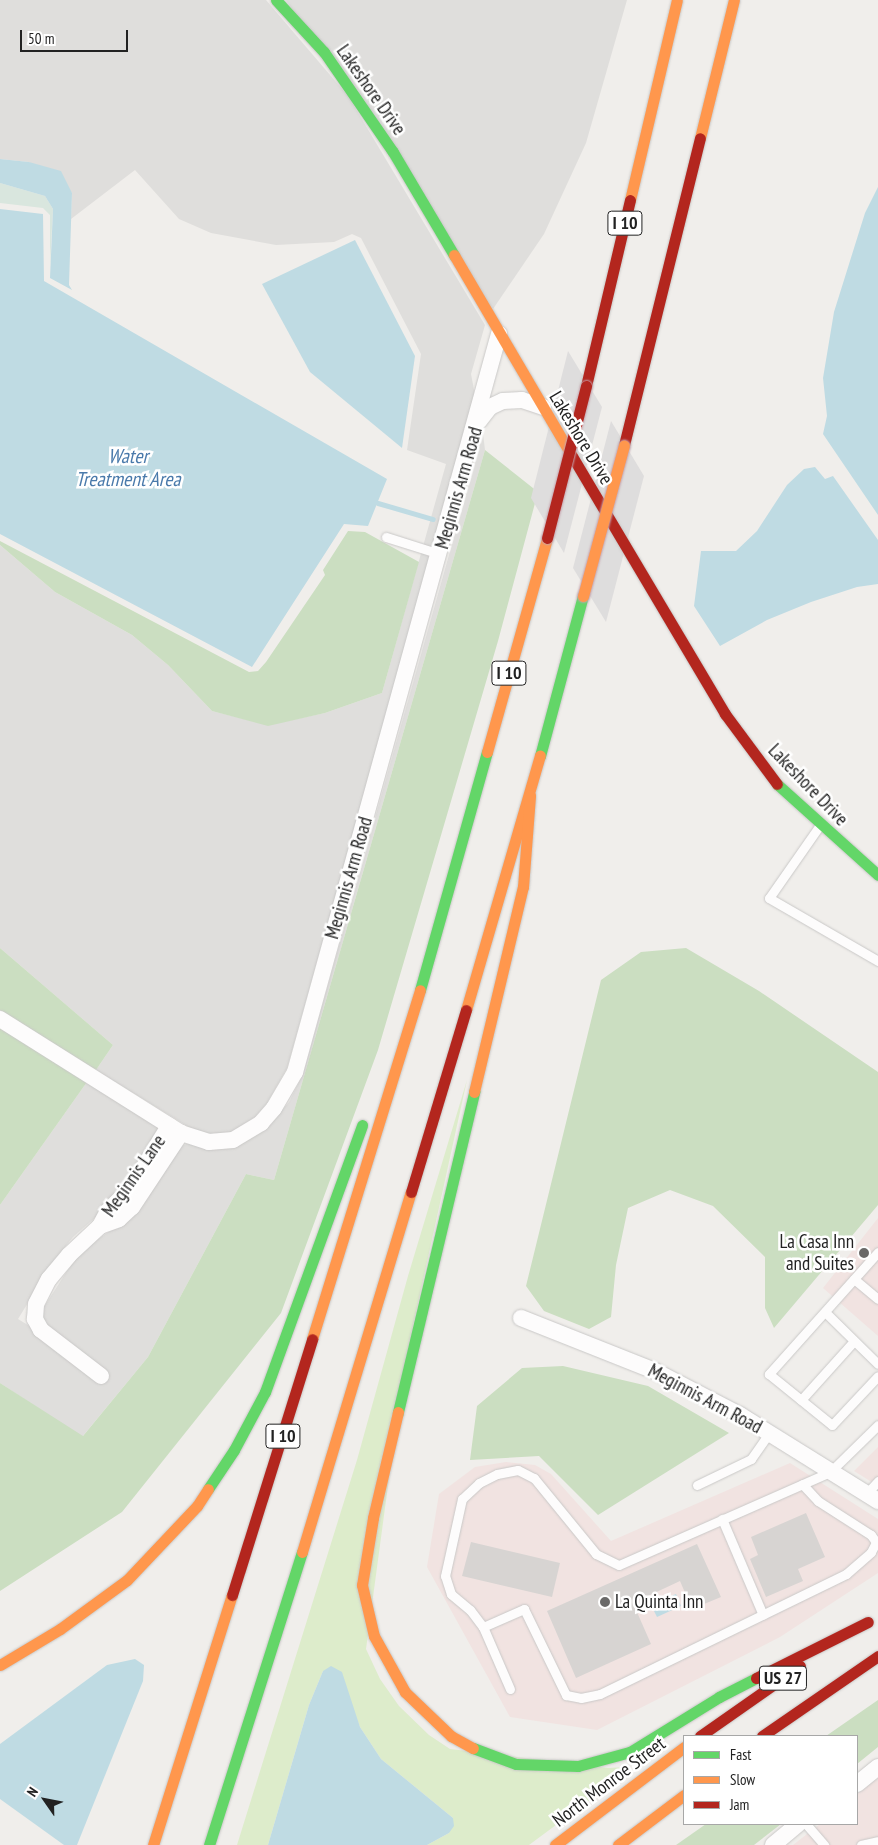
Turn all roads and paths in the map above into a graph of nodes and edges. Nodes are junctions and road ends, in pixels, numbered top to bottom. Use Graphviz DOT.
graph roads {
  1 [pos="276,0"];
  2 [pos="677,0"];
  3 [pos="734,0"];
  4 [pos="500,334"];
  5 [pos="543,407"];
  6 [pos="476,425"];
  7 [pos="386,537"];
  8 [pos="440,554"];
  9 [pos="530,795"];
  10 [pos="820,825"];
  11 [pos="878,875"];
  12 [pos="878,961"];
  13 [pos="0,1019"];
  14 [pos="410,1027"];
  15 [pos="175,1130"];
  16 [pos="878,1252"];
  17 [pos="854,1279"];
  18 [pos="878,1299"];
  19 [pos="825,1312"];
  20 [pos="521,1318"];
  21 [pos="854,1341"];
  22 [pos="878,1364"];
  23 [pos="101,1376"];
  24 [pos="878,1376"];
  25 [pos="800,1400"];
  26 [pos="878,1425"];
  27 [pos="769,1433"];
  28 [pos="830,1472"];
  29 [pos="878,1481"];
  30 [pos="802,1484"];
  31 [pos="697,1486"];
  32 [pos="872,1497"];
  33 [pos="722,1519"];
  34 [pos="763,1614"];
  35 [pos="878,1615"];
  36 [pos="868,1622"];
  37 [pos="483,1627"];
  38 [pos="878,1656"];
  39 [pos="0,1665"];
  40 [pos="510,1688"];
  41 [pos="701,1735"];
  42 [pos="763,1735"];
  43 [pos="683,1749"];
  44 [pos="878,1768"];
  45 [pos="858,1783"];
  46 [pos="683,1796"];
  47 [pos="797,1825"];
  48 [pos="807,1825"];
  49 [pos="878,1841"];
  50 [pos="153,1845"];
  51 [pos="209,1845"];
  52 [pos="555,1845"];
  53 [pos="618,1845"];
  54 [pos="773,1845"];
  55 [pos="824,1845"];
  56 [pos="861,1845"];
  1 -- 4 [label="main road, Lakeshore Drive"];
  2 -- 14 [label="main road, I 10, bridge"];
  3 -- 9 [label="main road, bridge"];
  4 -- 5 [label="main road, Lakeshore Drive"];
  4 -- 6 [label="street, Meginnis Arm Road"];
  5 -- 6 [label="street"];
  5 -- 10 [label="main road, Lakeshore Drive"];
  6 -- 8 [label="street, Meginnis Arm Road"];
  7 -- 8 [label="lane"];
  8 -- 15 [label="street, Meginnis Arm Road"];
  9 -- 36 [label="main road"];
  9 -- 51 [label="main road"];
  10 -- 11 [label="main road, Lakeshore Drive"];
  10 -- 12 [label="lane"];
  13 -- 15 [label="street, Meginnis Arm Road"];
  14 -- 39 [label="main road"];
  14 -- 50 [label="main road, I 10"];
  15 -- 23 [label="street, Meginnis Lane"];
  16 -- 17 [label="lane"];
  17 -- 18 [label="lane"];
  17 -- 19 [label="lane"];
  19 -- 21 [label="lane"];
  19 -- 25 [label="lane"];
  20 -- 27 [label="street, Meginnis Arm Road"];
  21 -- 22 [label="lane"];
  21 -- 25 [label="lane"];
  24 -- 25 [label="lane"];
  26 -- 28 [label="lane"];
  27 -- 28 [label="street, Meginnis Arm Road"];
  27 -- 31 [label="lane"];
  28 -- 30 [label="lane"];
  28 -- 32 [label="street, Meginnis Arm Road"];
  29 -- 32 [label="lane"];
  30 -- 33 [label="lane"];
  30 -- 34 [label="lane"];
  33 -- 34 [label="lane"];
  33 -- 37 [label="lane"];
  34 -- 37 [label="lane"];
  35 -- 36 [label="main road, US 27"];
  36 -- 41 [label="main road, US 27"];
  37 -- 40 [label="lane"];
  38 -- 42 [label="main road, US 27"];
  43 -- 52 [label="main road, North Monroe Street"];
  44 -- 45 [label="street"];
  46 -- 53 [label="main road"];
  47 -- 54 [label="street"];
  48 -- 55 [label="lane"];
  49 -- 56 [label="lane"];
}
